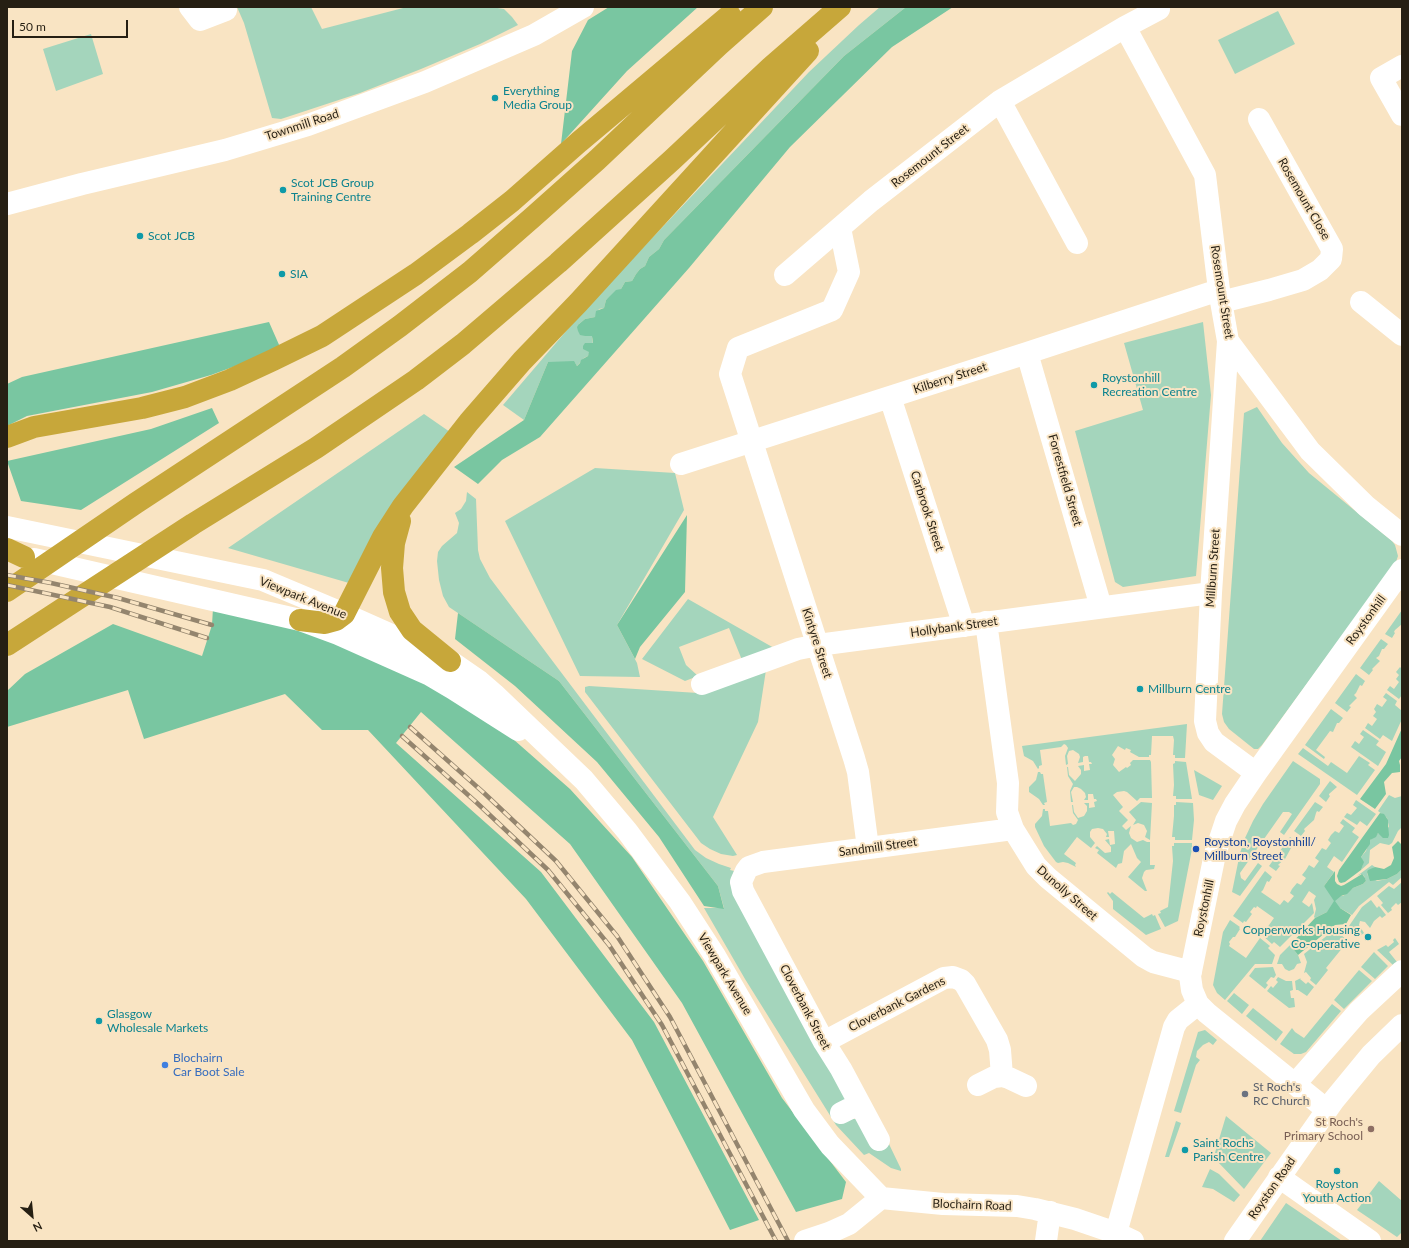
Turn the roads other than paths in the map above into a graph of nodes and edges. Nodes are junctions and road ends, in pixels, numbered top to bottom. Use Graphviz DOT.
graph roads {
  1 [pos="190,7"];
  2 [pos="583,7"];
  3 [pos="740,7"];
  4 [pos="762,7"];
  5 [pos="840,7"];
  6 [pos="848,7"];
  7 [pos="1159,9"];
  8 [pos="226,10"];
  9 [pos="1125,27"];
  10 [pos="1402,66"];
  11 [pos="1000,101"];
  12 [pos="1402,115"];
  13 [pos="1259,119"];
  14 [pos="7,204"];
  15 [pos="840,228"];
  16 [pos="1076,243"];
  17 [pos="786,275"];
  18 [pos="1220,296"];
  19 [pos="1361,302"];
  20 [pos="1402,335"];
  21 [pos="1228,340"];
  22 [pos="1027,353"];
  23 [pos="890,397"];
  24 [pos="7,438"];
  25 [pos="751,441"];
  26 [pos="681,464"];
  27 [pos="404,506"];
  28 [pos="7,527"];
  29 [pos="1402,535"];
  30 [pos="13,553"];
  31 [pos="1402,570"];
  32 [pos="7,591"];
  33 [pos="1211,593"];
  34 [pos="1101,608"];
  35 [pos="344,614"];
  36 [pos="300,620"];
  37 [pos="986,622"];
  38 [pos="964,626"];
  39 [pos="7,645"];
  40 [pos="818,645"];
  41 [pos="450,661"];
  42 [pos="702,684"];
  43 [pos="559,756"];
  44 [pos="1256,773"];
  45 [pos="1013,829"];
  46 [pos="868,848"];
  47 [pos="746,871"];
  48 [pos="1402,970"];
  49 [pos="1191,972"];
  50 [pos="1198,1004"];
  51 [pos="1402,1025"];
  52 [pos="824,1042"];
  53 [pos="1002,1076"];
  54 [pos="1295,1084"];
  55 [pos="978,1085"];
  56 [pos="1026,1086"];
  57 [pos="1327,1110"];
  58 [pos="879,1140"];
  59 [pos="1279,1177"];
  60 [pos="881,1198"];
  61 [pos="1050,1212"];
  62 [pos="1124,1229"];
  63 [pos="811,1239"];
  64 [pos="1046,1241"];
  65 [pos="1235,1241"];
  66 [pos="1370,1241"];
  1 -- 8 [label="street"];
  2 -- 14 [label="street, Townmill Road"];
  3 -- 24 [label="highway"];
  4 -- 32 [label="highway"];
  5 -- 39 [label="highway"];
  6 -- 27 [label="highway"];
  7 -- 9 [label="street, Rosemount Street"];
  9 -- 11 [label="street, Rosemount Street"];
  9 -- 18 [label="street, Rosemount Street"];
  10 -- 12 [label="street"];
  11 -- 15 [label="street, Rosemount Street"];
  11 -- 16 [label="street"];
  13 -- 18 [label="street, Rosemount Close"];
  15 -- 17 [label="street, Rosemount Street"];
  15 -- 25 [label="street"];
  18 -- 21 [label="street, Rosemount Street"];
  18 -- 22 [label="street, Kilberry Street"];
  19 -- 20 [label="street"];
  21 -- 29 [label="street, Rosemount Street"];
  21 -- 33 [label="street, Millburn Street"];
  22 -- 23 [label="street, Kilberry Street"];
  22 -- 34 [label="street, Forrestfield Street"];
  23 -- 25 [label="street, Kilberry Street"];
  23 -- 38 [label="street, Carbrook Street"];
  25 -- 26 [label="street, Kilberry Street"];
  25 -- 40 [label="street, Kintyre Street"];
  27 -- 35 [label="highway"];
  27 -- 41 [label="highway"];
  28 -- 35 [label="street, Viewpark Avenue"];
  30 -- 36 [label="street, Viewpark Avenue"];
  31 -- 44 [label="street, Roystonhill"];
  33 -- 34 [label="street, Hollybank Street"];
  33 -- 44 [label="street, Millburn Street"];
  34 -- 37 [label="street, Hollybank Street"];
  35 -- 36 [label="highway"];
  35 -- 41 [label="street, Viewpark Avenue"];
  36 -- 43 [label="street, Viewpark Avenue"];
  37 -- 38 [label="street, Hollybank Street"];
  37 -- 45 [label="street, Dunolly Street"];
  38 -- 40 [label="street, Hollybank Street"];
  40 -- 42 [label="street, Hollybank Street"];
  40 -- 46 [label="street, Kintyre Street"];
  41 -- 43 [label="street, Viewpark Avenue"];
  43 -- 60 [label="street, Viewpark Avenue"];
  44 -- 49 [label="street, Roystonhill"];
  45 -- 46 [label="street, Sandmill Street"];
  45 -- 49 [label="street, Dunolly Street"];
  46 -- 47 [label="street, Sandmill Street"];
  47 -- 52 [label="street, Cloverbank Street"];
  48 -- 54 [label="street"];
  49 -- 50 [label="street, Roystonhill"];
  50 -- 54 [label="street"];
  50 -- 62 [label="street"];
  51 -- 57 [label="street, Royston Road"];
  52 -- 53 [label="street, Cloverbank Gardens"];
  52 -- 58 [label="street, Cloverbank Street"];
  53 -- 55 [label="street"];
  53 -- 56 [label="street"];
  54 -- 57 [label="street"];
  57 -- 59 [label="street, Royston Road"];
  59 -- 65 [label="street, Royston Road"];
  59 -- 66 [label="street"];
  60 -- 61 [label="street, Blochairn Road"];
  60 -- 63 [label="street"];
  61 -- 62 [label="street, Blochairn Road"];
  61 -- 64 [label="street"];
}
